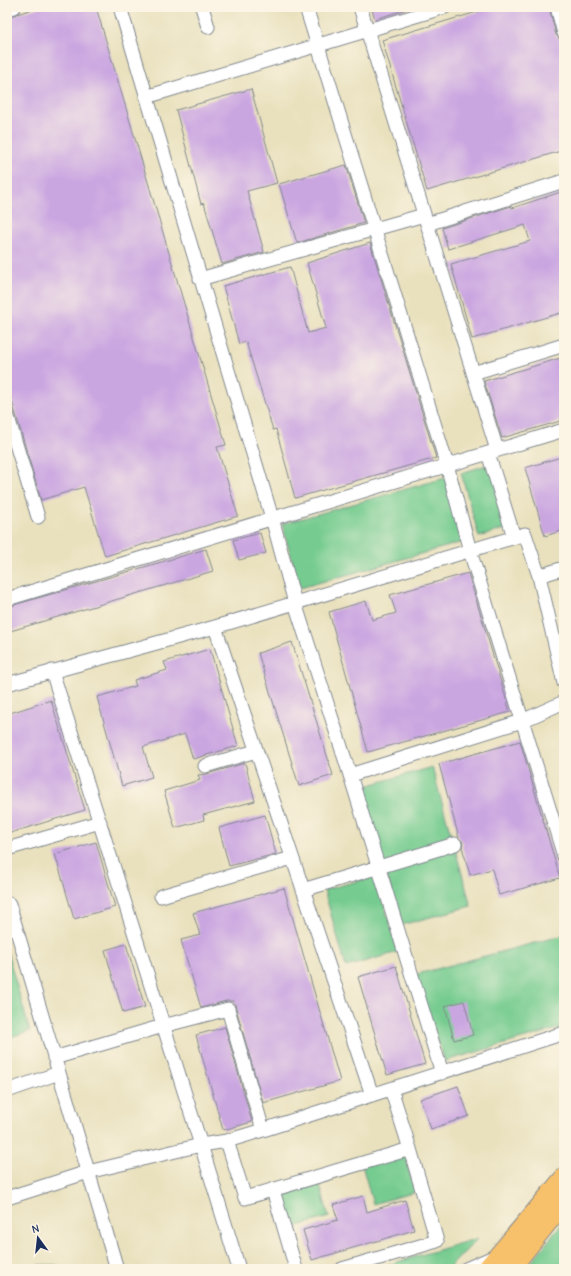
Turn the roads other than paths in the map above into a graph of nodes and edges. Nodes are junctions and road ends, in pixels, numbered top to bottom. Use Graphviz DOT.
graph roads {
  1 [pos="14,7"];
  2 [pos="120,7"];
  3 [pos="202,7"];
  4 [pos="306,7"];
  5 [pos="360,7"];
  6 [pos="445,7"];
  7 [pos="556,7"];
  8 [pos="7,9"];
  9 [pos="208,27"];
  10 [pos="367,30"];
  11 [pos="564,33"];
  12 [pos="318,45"];
  13 [pos="146,97"];
  14 [pos="564,181"];
  15 [pos="426,220"];
  16 [pos="374,230"];
  17 [pos="200,279"];
  18 [pos="564,345"];
  19 [pos="473,373"];
  20 [pos="7,414"];
  21 [pos="564,430"];
  22 [pos="493,452"];
  23 [pos="447,466"];
  24 [pos="38,517"];
  25 [pos="272,518"];
  26 [pos="514,537"];
  27 [pos="470,551"];
  28 [pos="564,568"];
  29 [pos="539,576"];
  30 [pos="7,599"];
  31 [pos="295,603"];
  32 [pos="215,627"];
  33 [pos="52,671"];
  34 [pos="564,683"];
  35 [pos="7,684"];
  36 [pos="564,702"];
  37 [pos="522,721"];
  38 [pos="256,751"];
  39 [pos="205,766"];
  40 [pos="350,775"];
  41 [pos="100,822"];
  42 [pos="455,844"];
  43 [pos="7,850"];
  44 [pos="564,856"];
  45 [pos="292,858"];
  46 [pos="379,868"];
  47 [pos="303,890"];
  48 [pos="161,896"];
  49 [pos="8,902"];
  50 [pos="163,1026"];
  51 [pos="564,1034"];
  52 [pos="54,1058"];
  53 [pos="442,1073"];
  54 [pos="59,1074"];
  55 [pos="391,1089"];
  56 [pos="7,1091"];
  57 [pos="372,1095"];
  58 [pos="263,1130"];
  59 [pos="227,1141"];
  60 [pos="201,1145"];
  61 [pos="410,1149"];
  62 [pos="88,1172"];
  63 [pos="564,1178"];
  64 [pos="273,1190"];
  65 [pos="7,1198"];
  66 [pos="564,1202"];
  67 [pos="505,1262"];
  68 [pos="117,1269"];
  69 [pos="239,1269"];
  70 [pos="296,1269"];
  71 [pos="342,1269"];
  72 [pos="466,1269"];
  73 [pos="487,1269"];
  1 -- 8 [label="street"];
  2 -- 13 [label="street"];
  3 -- 9 [label="street"];
  4 -- 12 [label="street"];
  5 -- 10 [label="street"];
  6 -- 10 [label="street"];
  7 -- 11 [label="street"];
  10 -- 12 [label="street"];
  10 -- 15 [label="street"];
  12 -- 13 [label="street"];
  12 -- 16 [label="street"];
  13 -- 17 [label="street"];
  14 -- 15 [label="street"];
  15 -- 16 [label="street"];
  15 -- 19 [label="street"];
  16 -- 17 [label="street"];
  16 -- 23 [label="street"];
  17 -- 25 [label="street"];
  18 -- 19 [label="street"];
  19 -- 22 [label="street"];
  20 -- 24 [label="street"];
  21 -- 22 [label="street"];
  22 -- 23 [label="street"];
  22 -- 26 [label="street"];
  23 -- 25 [label="street"];
  23 -- 27 [label="street"];
  25 -- 30 [label="street"];
  25 -- 31 [label="street"];
  26 -- 27 [label="street"];
  26 -- 29 [label="street"];
  27 -- 31 [label="street"];
  27 -- 37 [label="street"];
  28 -- 29 [label="street"];
  29 -- 34 [label="street"];
  31 -- 32 [label="street"];
  31 -- 40 [label="street"];
  32 -- 33 [label="street"];
  32 -- 38 [label="street"];
  33 -- 35 [label="street"];
  33 -- 41 [label="street"];
  36 -- 37 [label="street"];
  37 -- 40 [label="street"];
  37 -- 44 [label="street"];
  38 -- 39 [label="street"];
  38 -- 45 [label="street"];
  40 -- 46 [label="street"];
  41 -- 43 [label="street"];
  41 -- 50 [label="street"];
  42 -- 46 [label="street"];
  45 -- 47 [label="street"];
  45 -- 48 [label="street"];
  46 -- 47 [label="street"];
  46 -- 53 [label="street"];
  47 -- 57 [label="street"];
  49 -- 52 [label="street"];
  50 -- 52 [label="street"];
  50 -- 58 [label="street"];
  50 -- 60 [label="street"];
  51 -- 53 [label="street"];
  52 -- 54 [label="street"];
  53 -- 55 [label="street"];
  54 -- 56 [label="street"];
  54 -- 62 [label="street"];
  55 -- 57 [label="street"];
  55 -- 61 [label="street"];
  57 -- 58 [label="street"];
  58 -- 59 [label="street"];
  59 -- 60 [label="street"];
  59 -- 64 [label="street"];
  60 -- 62 [label="street"];
  60 -- 69 [label="street"];
  61 -- 64 [label="street"];
  61 -- 71 [label="street"];
  62 -- 65 [label="street"];
  62 -- 68 [label="street"];
  63 -- 67 [label="highway"];
  64 -- 70 [label="street"];
  66 -- 67 [label="highway"];
  67 -- 72 [label="street"];
  67 -- 73 [label="highway"];
}
